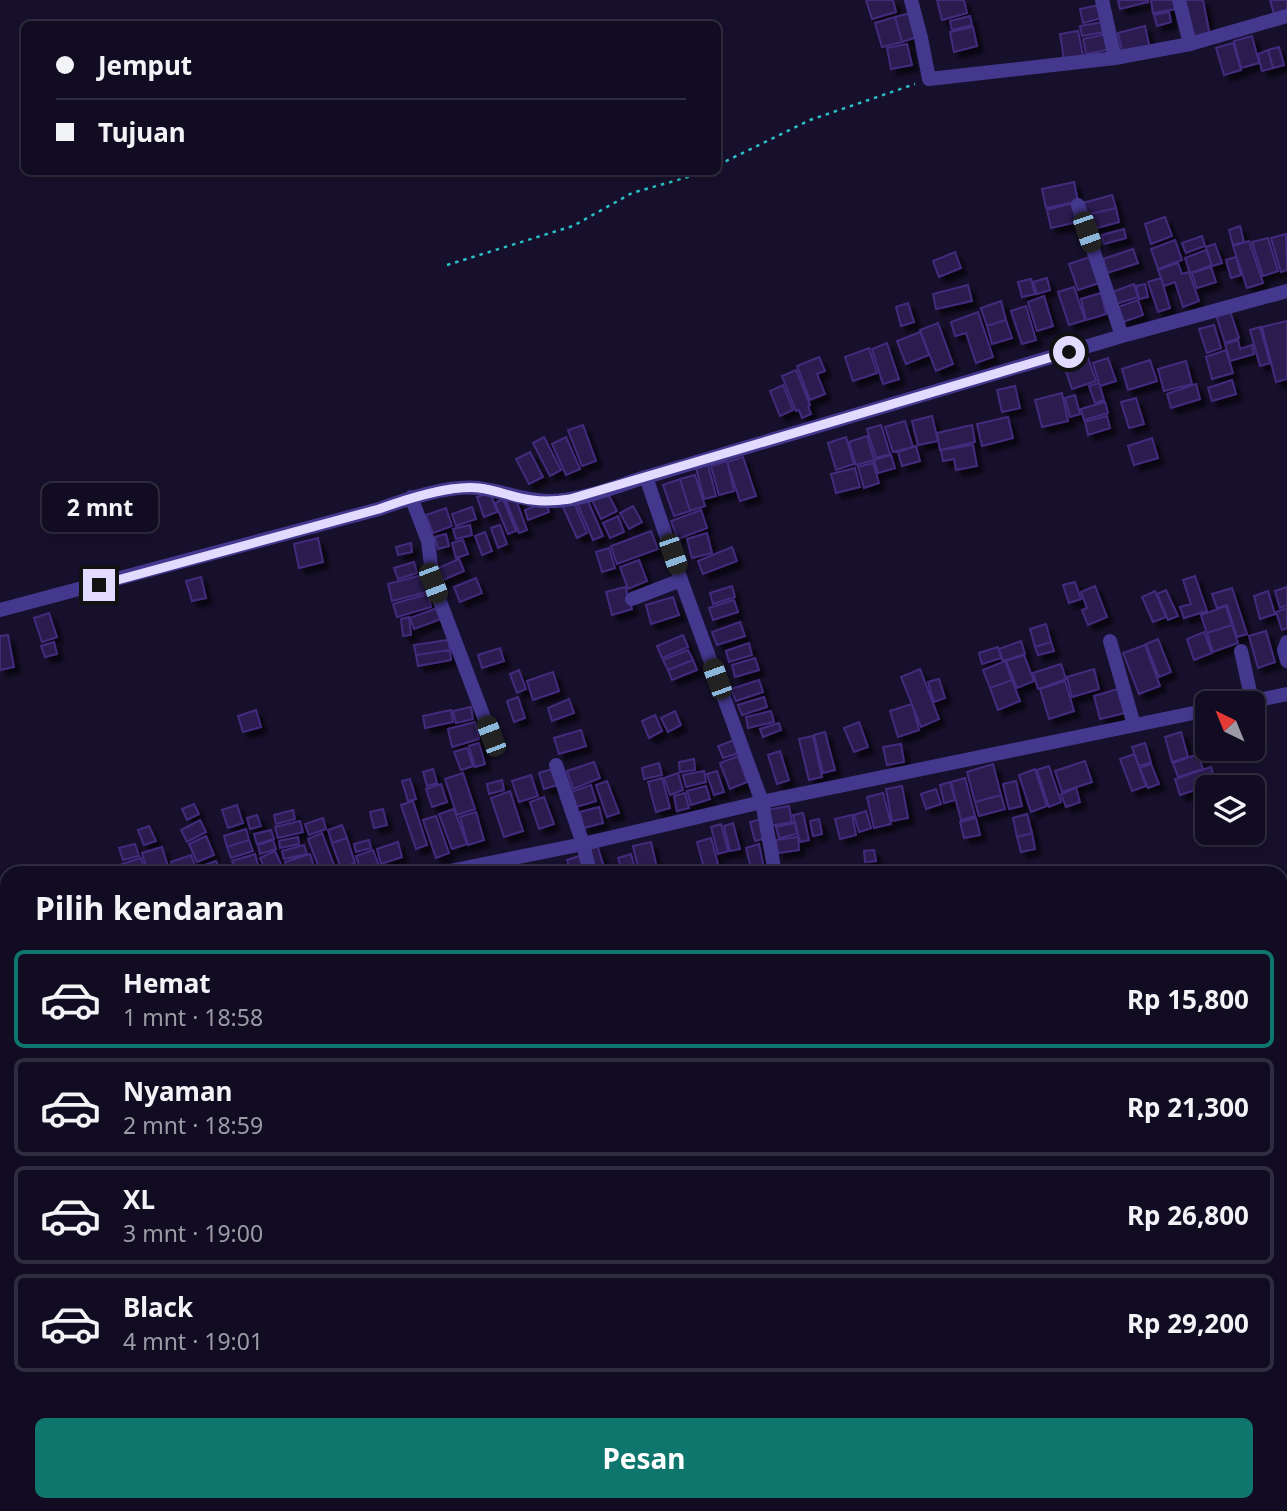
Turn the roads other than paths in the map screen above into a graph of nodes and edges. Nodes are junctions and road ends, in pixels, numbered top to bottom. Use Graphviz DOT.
graph roads {
  1 [pos="911,0"];
  2 [pos="1102,0"];
  3 [pos="1179,0"];
  4 [pos="1287,16"];
  5 [pos="1190,44"];
  6 [pos="1115,58"];
  7 [pos="1078,205"];
  8 [pos="1287,291"];
  9 [pos="1122,336"];
  10 [pos="646,477"];
  11 [pos="411,497"];
  12 [pos="681,580"];
  13 [pos="632,598"];
  14 [pos="0,610"];
  15 [pos="1110,641"];
  16 [pos="1287,642"];
  17 [pos="1241,650"];
  18 [pos="1287,661"];
  19 [pos="1245,691"];
  20 [pos="1287,694"];
  21 [pos="1265,698"];
  22 [pos="1195,713"];
  23 [pos="1134,725"];
  24 [pos="491,736"];
  25 [pos="556,765"];
  26 [pos="762,802"];
  27 [pos="583,844"];
  28 [pos="475,866"];
  29 [pos="588,866"];
  30 [pos="774,866"];
  1 -- 6 [label="street"];
  2 -- 6 [label="street"];
  3 -- 5 [label="street"];
  4 -- 5 [label="street"];
  5 -- 6 [label="street"];
  7 -- 9 [label="street"];
  8 -- 9 [label="street"];
  9 -- 10 [label="street"];
  10 -- 11 [label="street"];
  10 -- 12 [label="street"];
  11 -- 14 [label="street"];
  11 -- 24 [label="street"];
  12 -- 13 [label="street"];
  12 -- 26 [label="street"];
  15 -- 23 [label="street"];
  16 -- 18 [label="street"];
  17 -- 19 [label="street"];
  20 -- 21 [label="street"];
  22 -- 23 [label="street"];
  23 -- 26 [label="street"];
  25 -- 27 [label="street"];
  26 -- 27 [label="street"];
  26 -- 30 [label="street"];
  27 -- 28 [label="street"];
  27 -- 29 [label="street"];
}
